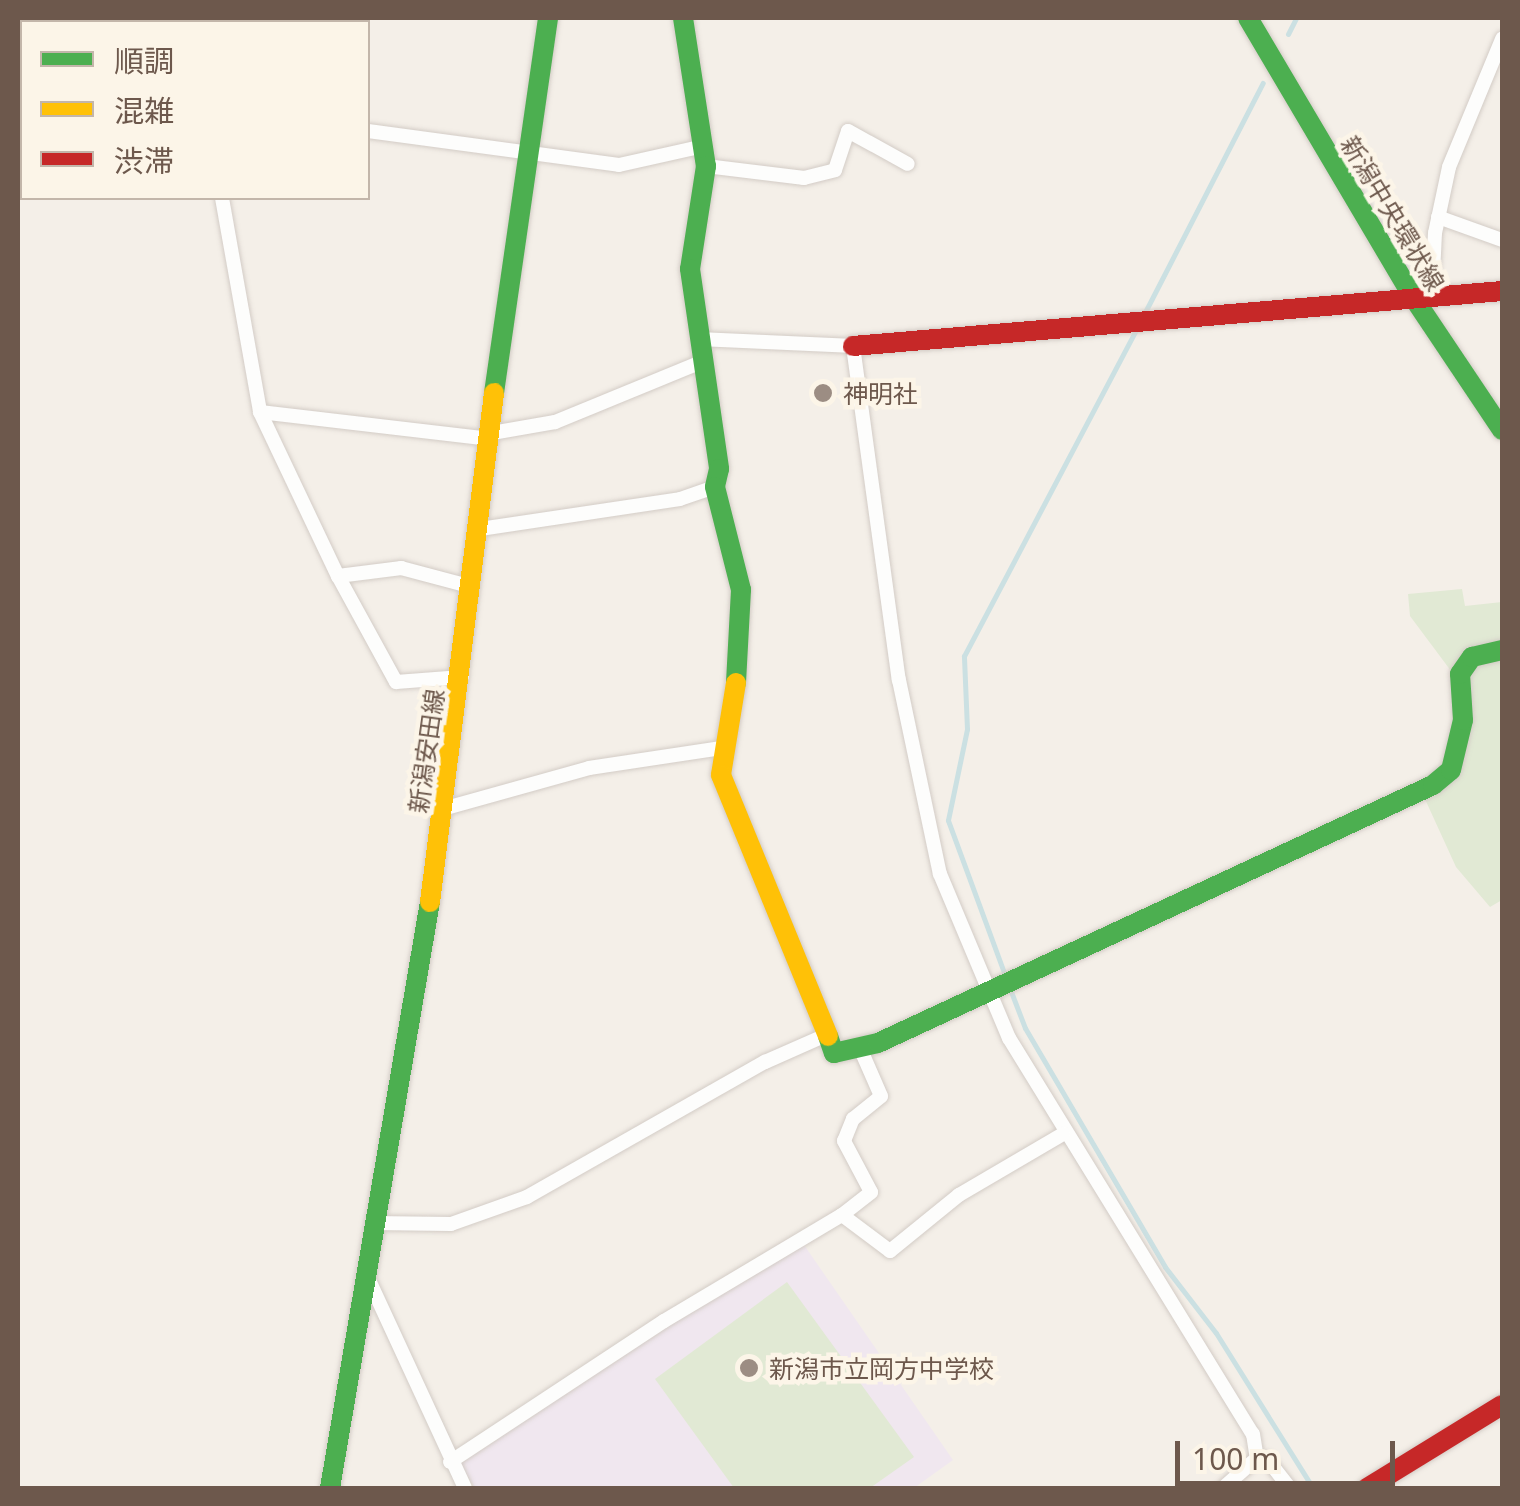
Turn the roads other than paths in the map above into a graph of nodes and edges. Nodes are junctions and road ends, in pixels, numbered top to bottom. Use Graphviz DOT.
graph roads {
  1 [pos="548,18"];
  2 [pos="684,18"];
  3 [pos="1248,18"];
  4 [pos="1502,39"];
  5 [pos="370,132"];
  6 [pos="525,154"];
  7 [pos="705,156"];
  8 [pos="908,164"];
  9 [pos="222,200"];
  10 [pos="1438,216"];
  11 [pos="1502,240"];
  12 [pos="1502,292"];
  13 [pos="1422,296"];
  14 [pos="700,339"];
  15 [pos="853,346"];
  16 [pos="704,362"];
  17 [pos="260,412"];
  18 [pos="1502,430"];
  19 [pos="491,436"];
  20 [pos="715,487"];
  21 [pos="480,529"];
  22 [pos="338,576"];
  23 [pos="473,587"];
  24 [pos="1502,650"];
  25 [pos="462,677"];
  26 [pos="721,748"];
  27 [pos="446,808"];
  28 [pos="987,993"];
  29 [pos="824,1036"];
  30 [pos="860,1048"];
  31 [pos="1064,1134"];
  32 [pos="842,1216"];
  33 [pos="372,1223"];
  34 [pos="363,1268"];
  35 [pos="1502,1405"];
  36 [pos="1257,1458"];
  37 [pos="450,1462"];
  38 [pos="330,1488"];
  39 [pos="465,1488"];
  40 [pos="1223,1488"];
  41 [pos="1290,1488"];
  42 [pos="1367,1488"];
  1 -- 6 [label="street, 新潟安田線"];
  2 -- 7 [label="street"];
  3 -- 13 [label="street, 新潟中央環状線"];
  4 -- 10 [label="street"];
  5 -- 6 [label="street"];
  6 -- 7 [label="street"];
  6 -- 19 [label="street, 新潟安田線"];
  7 -- 8 [label="street"];
  7 -- 14 [label="street"];
  9 -- 17 [label="street"];
  10 -- 11 [label="street"];
  10 -- 13 [label="street"];
  12 -- 13 [label="street"];
  13 -- 15 [label="street"];
  13 -- 18 [label="street, 新潟中央環状線"];
  14 -- 15 [label="street"];
  14 -- 16 [label="street"];
  15 -- 28 [label="street"];
  16 -- 19 [label="street"];
  16 -- 20 [label="street"];
  17 -- 19 [label="street"];
  17 -- 22 [label="street"];
  19 -- 21 [label="street, 新潟安田線"];
  20 -- 21 [label="street"];
  20 -- 26 [label="street"];
  21 -- 23 [label="street, 新潟安田線"];
  22 -- 23 [label="street"];
  22 -- 25 [label="street"];
  23 -- 25 [label="street, 新潟安田線"];
  24 -- 28 [label="street"];
  25 -- 27 [label="street, 新潟安田線"];
  26 -- 27 [label="street"];
  26 -- 29 [label="street"];
  27 -- 33 [label="street, 新潟安田線"];
  28 -- 30 [label="street"];
  28 -- 31 [label="street"];
  29 -- 30 [label="street"];
  29 -- 33 [label="street"];
  30 -- 32 [label="street"];
  31 -- 32 [label="street"];
  31 -- 36 [label="street"];
  32 -- 37 [label="street"];
  33 -- 34 [label="street, 新潟安田線"];
  34 -- 37 [label="street"];
  34 -- 38 [label="street, 新潟安田線"];
  35 -- 42 [label="street"];
  36 -- 40 [label="street"];
  36 -- 41 [label="street"];
  37 -- 39 [label="street"];
}
